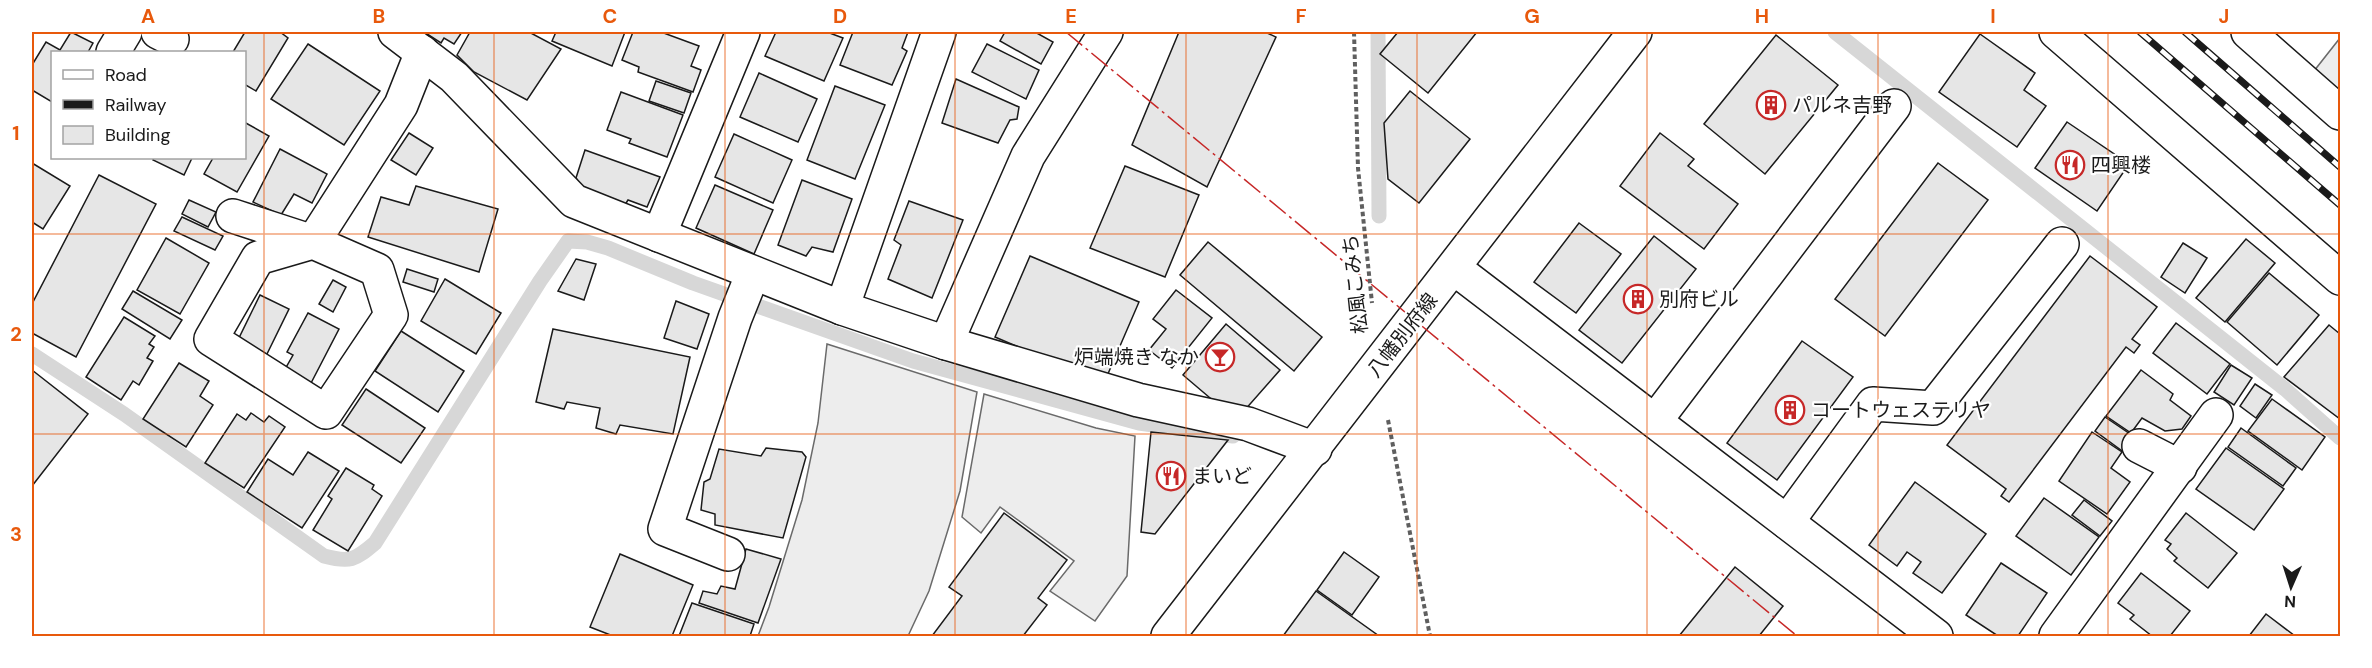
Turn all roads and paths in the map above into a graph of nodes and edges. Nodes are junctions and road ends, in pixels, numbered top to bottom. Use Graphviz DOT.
graph roads {
  1 [pos="125,32"];
  2 [pos="395,32"];
  3 [pos="743,32"];
  4 [pos="939,32"];
  5 [pos="1106,32"];
  6 [pos="1354,32"];
  7 [pos="1635,32"];
  8 [pos="2056,32"];
  9 [pos="2248,32"];
  10 [pos="114,51"];
  11 [pos="422,52"];
  12 [pos="1894,106"];
  13 [pos="2340,113"];
  14 [pos="233,216"];
  15 [pos="658,235"];
  16 [pos="313,242"];
  17 [pos="2062,244"];
  18 [pos="1454,268"];
  19 [pos="751,277"];
  20 [pos="2340,278"];
  21 [pos="842,308"];
  22 [pos="946,343"];
  23 [pos="1378,366"];
  24 [pos="2216,415"];
  25 [pos="1655,421"];
  26 [pos="2139,446"];
  27 [pos="1315,449"];
  28 [pos="2180,467"];
  29 [pos="1787,522"];
  30 [pos="728,554"];
  31 [pos="1168,636"];
  32 [pos="1430,636"];
  33 [pos="1936,636"];
  34 [pos="2056,636"];
  1 -- 10 [label="street"];
  2 -- 11 [label="street"];
  3 -- 15 [label="street"];
  4 -- 21 [label="street"];
  5 -- 22 [label="street"];
  6 -- 23 [label="path, 松風こみち"];
  7 -- 18 [label="street, 八幡別府線"];
  8 -- 20 [label="street"];
  9 -- 13 [label="street"];
  11 -- 15 [label="street"];
  11 -- 16 [label="street"];
  12 -- 25 [label="street"];
  14 -- 16 [label="street"];
  15 -- 19 [label="street"];
  16 -- 16 [label="street"];
  17 -- 29 [label="street"];
  18 -- 23 [label="street, 八幡別府線"];
  18 -- 25 [label="street"];
  19 -- 21 [label="street"];
  19 -- 30 [label="street"];
  21 -- 22 [label="street"];
  22 -- 27 [label="street"];
  23 -- 27 [label="street, 八幡別府線"];
  23 -- 32 [label="path, 松風こみち"];
  24 -- 28 [label="street"];
  25 -- 29 [label="street"];
  26 -- 28 [label="street"];
  27 -- 31 [label="street, 八幡別府線"];
  28 -- 34 [label="street"];
  29 -- 33 [label="street"];
}
